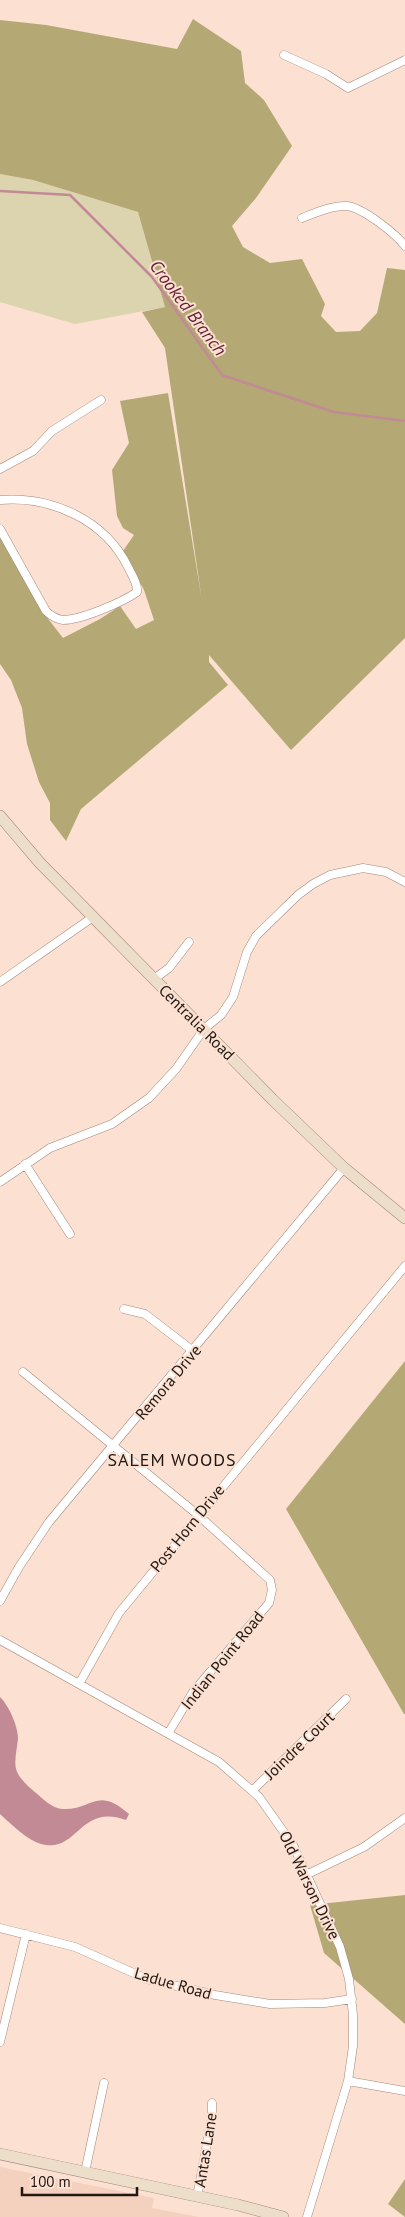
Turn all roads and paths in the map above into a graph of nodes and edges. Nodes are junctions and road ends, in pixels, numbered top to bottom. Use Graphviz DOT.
graph roads {
  1 [pos="284,55"];
  2 [pos="405,60"];
  3 [pos="302,218"];
  4 [pos="405,246"];
  5 [pos="101,400"];
  6 [pos="0,469"];
  7 [pos="0,500"];
  8 [pos="0,529"];
  9 [pos="0,816"];
  10 [pos="405,882"];
  11 [pos="93,917"];
  12 [pos="189,942"];
  13 [pos="154,979"];
  14 [pos="0,982"];
  15 [pos="204,1029"];
  16 [pos="25,1164"];
  17 [pos="344,1168"];
  18 [pos="0,1182"];
  19 [pos="405,1218"];
  20 [pos="70,1234"];
  21 [pos="405,1266"];
  22 [pos="124,1309"];
  23 [pos="193,1351"];
  24 [pos="23,1372"];
  25 [pos="114,1445"];
  26 [pos="198,1515"];
  27 [pos="0,1601"];
  28 [pos="0,1640"];
  29 [pos="79,1684"];
  30 [pos="346,1699"];
  31 [pos="169,1732"];
  32 [pos="253,1790"];
  33 [pos="405,1818"];
  34 [pos="308,1874"];
  35 [pos="0,1928"];
  36 [pos="26,1934"];
  37 [pos="352,1999"];
  38 [pos="0,2042"];
  39 [pos="348,2081"];
  40 [pos="104,2083"];
  41 [pos="405,2091"];
  42 [pos="212,2103"];
  43 [pos="0,2154"];
  44 [pos="85,2172"];
  45 [pos="197,2197"];
  46 [pos="283,2217"];
  47 [pos="307,2217"];
  1 -- 2 [label="street"];
  3 -- 4 [label="street"];
  5 -- 6 [label="street"];
  7 -- 8 [label="street"];
  9 -- 11 [label="main road, Centralia Road"];
  10 -- 15 [label="street"];
  11 -- 13 [label="main road, Centralia Road"];
  11 -- 14 [label="street"];
  12 -- 13 [label="street"];
  13 -- 15 [label="main road, Centralia Road"];
  15 -- 16 [label="street"];
  15 -- 17 [label="main road, Centralia Road"];
  16 -- 18 [label="street"];
  16 -- 20 [label="street"];
  17 -- 19 [label="main road, Centralia Road"];
  17 -- 23 [label="street, Remora Drive"];
  21 -- 26 [label="street, Post Horn Drive"];
  22 -- 23 [label="street"];
  23 -- 25 [label="street, Remora Drive"];
  24 -- 25 [label="street"];
  25 -- 26 [label="street"];
  25 -- 27 [label="street, Remora Drive"];
  26 -- 29 [label="street, Post Horn Drive"];
  26 -- 31 [label="street, Indian Point Road"];
  28 -- 29 [label="street, Old Warson Drive"];
  29 -- 31 [label="street, Old Warson Drive"];
  30 -- 32 [label="street, Joindre Court"];
  31 -- 32 [label="street, Old Warson Drive"];
  32 -- 34 [label="street, Old Warson Drive"];
  33 -- 34 [label="street"];
  34 -- 37 [label="street, Old Warson Drive"];
  35 -- 36 [label="street, Ladue Road"];
  36 -- 37 [label="street, Ladue Road"];
  36 -- 38 [label="street"];
  37 -- 39 [label="street, Old Warson Drive"];
  39 -- 41 [label="street"];
  39 -- 47 [label="street, Old Warson Drive"];
  40 -- 44 [label="street"];
  42 -- 45 [label="street, Antas Lane"];
  43 -- 44 [label="main road"];
  44 -- 45 [label="main road"];
  45 -- 46 [label="main road"];
}
